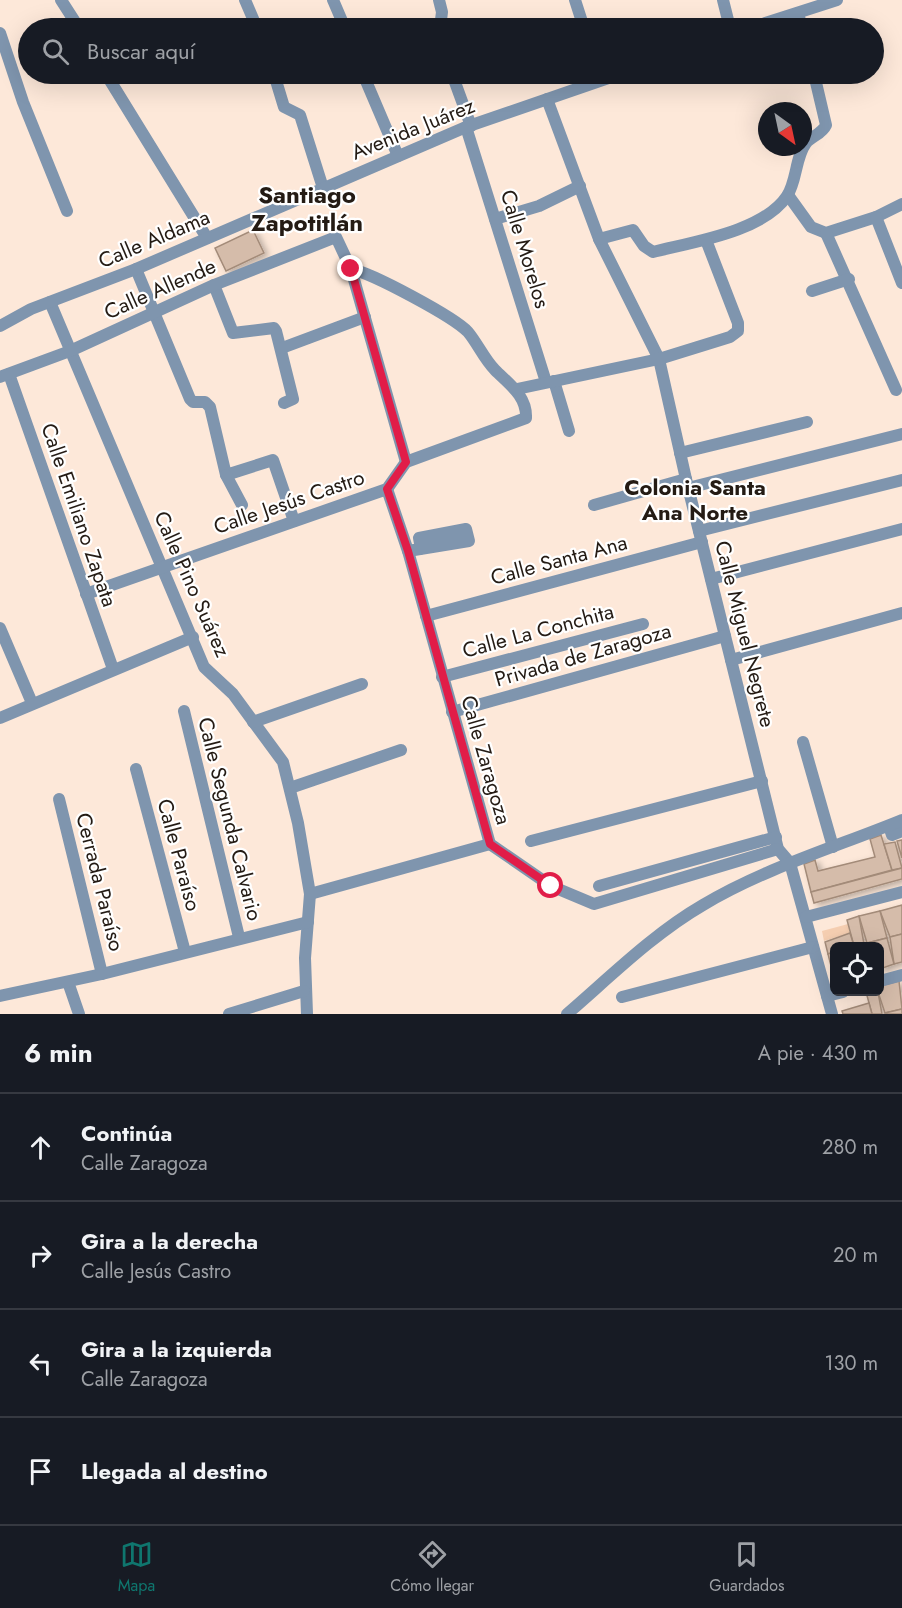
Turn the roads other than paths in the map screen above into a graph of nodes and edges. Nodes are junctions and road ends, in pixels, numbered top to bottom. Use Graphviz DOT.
graph roads {
  1 [pos="61,0"];
  2 [pos="245,0"];
  3 [pos="333,0"];
  4 [pos="439,0"];
  5 [pos="575,0"];
  6 [pos="723,0"];
  7 [pos="832,1"];
  8 [pos="798,13"];
  9 [pos="72,18"];
  10 [pos="252,18"];
  11 [pos="341,18"];
  12 [pos="441,18"];
  13 [pos="581,18"];
  14 [pos="728,18"];
  15 [pos="782,18"];
  16 [pos="799,18"];
  17 [pos="0,33"];
  18 [pos="112,84"];
  19 [pos="277,84"];
  20 [pos="367,84"];
  21 [pos="455,84"];
  22 [pos="582,84"];
  23 [pos="816,84"];
  24 [pos="546,99"];
  25 [pos="469,126"];
  26 [pos="398,156"];
  27 [pos="580,186"];
  28 [pos="323,188"];
  29 [pos="788,195"];
  30 [pos="902,204"];
  31 [pos="67,211"];
  32 [pos="876,217"];
  33 [pos="495,219"];
  34 [pos="826,233"];
  35 [pos="207,238"];
  36 [pos="599,239"];
  37 [pos="706,240"];
  38 [pos="136,269"];
  39 [pos="351,269"];
  40 [pos="849,279"];
  41 [pos="902,283"];
  42 [pos="214,285"];
  43 [pos="812,291"];
  44 [pos="50,302"];
  45 [pos="156,312"];
  46 [pos="365,317"];
  47 [pos="0,326"];
  48 [pos="282,348"];
  49 [pos="70,351"];
  50 [pos="659,359"];
  51 [pos="5,375"];
  52 [pos="550,381"];
  53 [pos="517,389"];
  54 [pos="896,390"];
  55 [pos="284,402"];
  56 [pos="807,422"];
  57 [pos="569,431"];
  58 [pos="902,434"];
  59 [pos="680,453"];
  60 [pos="406,462"];
  61 [pos="226,475"];
  62 [pos="902,480"];
  63 [pos="687,483"];
  64 [pos="387,489"];
  65 [pos="242,505"];
  66 [pos="594,505"];
  67 [pos="294,521"];
  68 [pos="902,529"];
  69 [pos="700,536"];
  70 [pos="421,549"];
  71 [pos="408,551"];
  72 [pos="162,566"];
  73 [pos="711,579"];
  74 [pos="86,594"];
  75 [pos="902,613"];
  76 [pos="426,616"];
  77 [pos="643,624"];
  78 [pos="0,628"];
  79 [pos="725,636"];
  80 [pos="193,637"];
  81 [pos="731,660"];
  82 [pos="113,669"];
  83 [pos="442,676"];
  84 [pos="362,684"];
  85 [pos="32,703"];
  86 [pos="184,711"];
  87 [pos="452,712"];
  88 [pos="0,718"];
  89 [pos="253,722"];
  90 [pos="803,741"];
  91 [pos="401,750"];
  92 [pos="136,769"];
  93 [pos="762,781"];
  94 [pos="290,788"];
  95 [pos="59,799"];
  96 [pos="902,820"];
  97 [pos="889,826"];
  98 [pos="902,831"];
  99 [pos="531,842"];
  100 [pos="777,843"];
  101 [pos="490,844"];
  102 [pos="833,847"];
  103 [pos="790,863"];
  104 [pos="599,886"];
  105 [pos="902,892"];
  106 [pos="310,894"];
  107 [pos="806,917"];
  108 [pos="308,922"];
  109 [pos="239,937"];
  110 [pos="813,947"];
  111 [pos="185,952"];
  112 [pos="102,974"];
  113 [pos="902,975"];
  114 [pos="884,980"];
  115 [pos="68,981"];
  116 [pos="304,991"];
  117 [pos="830,995"];
  118 [pos="0,996"];
  119 [pos="827,996"];
  120 [pos="622,997"];
  121 [pos="582,1001"];
  122 [pos="79,1014"];
  123 [pos="229,1014"];
  124 [pos="307,1014"];
  125 [pos="567,1014"];
  126 [pos="585,1014"];
  127 [pos="832,1014"];
  1 -- 9 [label="street"];
  2 -- 10 [label="street"];
  3 -- 11 [label="street"];
  4 -- 12 [label="street"];
  5 -- 13 [label="street"];
  6 -- 14 [label="street"];
  7 -- 8 [label="street"];
  8 -- 15 [label="street"];
  8 -- 16 [label="street"];
  17 -- 31 [label="street"];
  18 -- 35 [label="street"];
  19 -- 28 [label="street"];
  20 -- 26 [label="street"];
  21 -- 25 [label="street, Calle Morelos"];
  22 -- 24 [label="street, Avenida Juárez"];
  23 -- 29 [label="street"];
  24 -- 25 [label="street, Avenida Juárez"];
  24 -- 27 [label="street, Calle Miguel Negrete"];
  25 -- 26 [label="street, Avenida Juárez"];
  25 -- 33 [label="street, Calle Morelos"];
  26 -- 28 [label="street, Avenida Juárez"];
  27 -- 33 [label="street"];
  27 -- 36 [label="street, Calle Miguel Negrete"];
  28 -- 35 [label="street, Calle Aldama"];
  29 -- 34 [label="street"];
  29 -- 37 [label="street"];
  30 -- 32 [label="street"];
  32 -- 34 [label="street"];
  32 -- 41 [label="street"];
  33 -- 52 [label="street, Calle Morelos"];
  34 -- 40 [label="street"];
  35 -- 38 [label="street, Calle Aldama"];
  36 -- 37 [label="street"];
  36 -- 50 [label="street, Calle Miguel Negrete"];
  37 -- 50 [label="street"];
  38 -- 44 [label="street, Calle Aldama"];
  38 -- 45 [label="street"];
  39 -- 42 [label="street, Calle Allende"];
  39 -- 46 [label="street"];
  39 -- 53 [label="street"];
  40 -- 43 [label="street"];
  40 -- 54 [label="street"];
  42 -- 45 [label="street, Calle Allende"];
  42 -- 48 [label="street"];
  44 -- 47 [label="street, Calle Aldama"];
  44 -- 49 [label="street, Calle Pino Suárez"];
  45 -- 49 [label="street, Calle Allende"];
  45 -- 61 [label="street"];
  46 -- 48 [label="street"];
  46 -- 60 [label="street"];
  48 -- 55 [label="street"];
  49 -- 51 [label="street, Calle Allende"];
  49 -- 72 [label="street, Calle Pino Suárez"];
  50 -- 52 [label="street"];
  50 -- 59 [label="street, Calle Miguel Negrete"];
  51 -- 74 [label="street, Calle Emiliano Zapata"];
  52 -- 53 [label="street"];
  52 -- 57 [label="street, Calle Morelos"];
  53 -- 60 [label="street"];
  56 -- 59 [label="street"];
  58 -- 63 [label="street"];
  59 -- 63 [label="street, Calle Miguel Negrete"];
  60 -- 64 [label="street, Calle Jesús Castro"];
  61 -- 65 [label="street"];
  61 -- 67 [label="street"];
  62 -- 69 [label="street, Calle Santa Ana"];
  63 -- 66 [label="street"];
  63 -- 69 [label="street, Calle Miguel Negrete"];
  64 -- 67 [label="street, Calle Jesús Castro"];
  64 -- 71 [label="street, Calle Zaragoza"];
  67 -- 72 [label="street, Calle Jesús Castro"];
  68 -- 73 [label="street"];
  69 -- 73 [label="street, Calle Miguel Negrete"];
  69 -- 76 [label="street, Calle Santa Ana"];
  70 -- 71 [label="street"];
  71 -- 76 [label="street, Calle Zaragoza"];
  72 -- 74 [label="street, Calle Jesús Castro"];
  72 -- 80 [label="street, Calle Pino Suárez"];
  73 -- 79 [label="street, Calle Miguel Negrete"];
  74 -- 82 [label="street, Calle Emiliano Zapata"];
  75 -- 81 [label="street"];
  76 -- 83 [label="street, Calle Zaragoza"];
  77 -- 83 [label="street, Calle La Conchita"];
  78 -- 85 [label="street"];
  79 -- 81 [label="street, Calle Miguel Negrete"];
  79 -- 87 [label="street, Privada de Zaragoza"];
  80 -- 82 [label="street"];
  80 -- 89 [label="street, Calle Pino Suárez"];
  81 -- 93 [label="street, Calle Miguel Negrete"];
  82 -- 85 [label="street"];
  83 -- 87 [label="street, Calle Zaragoza"];
  84 -- 89 [label="street"];
  85 -- 88 [label="street"];
  86 -- 109 [label="street, Calle Segunda Calvario"];
  87 -- 101 [label="street, Calle Zaragoza"];
  89 -- 94 [label="street, Calle Pino Suárez"];
  90 -- 102 [label="street"];
  91 -- 94 [label="street"];
  92 -- 111 [label="street, Calle Paraíso"];
  93 -- 99 [label="street"];
  93 -- 100 [label="street, Calle Miguel Negrete"];
  94 -- 106 [label="street, Calle Pino Suárez"];
  95 -- 112 [label="street, Cerrada Paraíso"];
  96 -- 97 [label="street"];
  97 -- 98 [label="street"];
  97 -- 102 [label="street"];
  100 -- 101 [label="street, Calle Zaragoza"];
  100 -- 103 [label="street, Calle Miguel Negrete"];
  100 -- 104 [label="street"];
  101 -- 106 [label="street"];
  102 -- 103 [label="street"];
  103 -- 107 [label="street, Calle Miguel Negrete"];
  103 -- 121 [label="street"];
  105 -- 107 [label="street"];
  106 -- 108 [label="street, Calle Pino Suárez"];
  107 -- 110 [label="street, Calle Miguel Negrete"];
  108 -- 109 [label="street"];
  108 -- 116 [label="street, Calle Pino Suárez"];
  109 -- 111 [label="street"];
  110 -- 119 [label="street, Calle Miguel Negrete"];
  110 -- 120 [label="street"];
  111 -- 112 [label="street"];
  112 -- 115 [label="street"];
  113 -- 114 [label="street"];
  115 -- 118 [label="street"];
  115 -- 122 [label="street"];
  116 -- 123 [label="street"];
  116 -- 124 [label="street, Calle Pino Suárez"];
  117 -- 119 [label="street"];
  119 -- 127 [label="street, Calle Miguel Negrete"];
  121 -- 125 [label="street"];
  121 -- 126 [label="street"];
}
